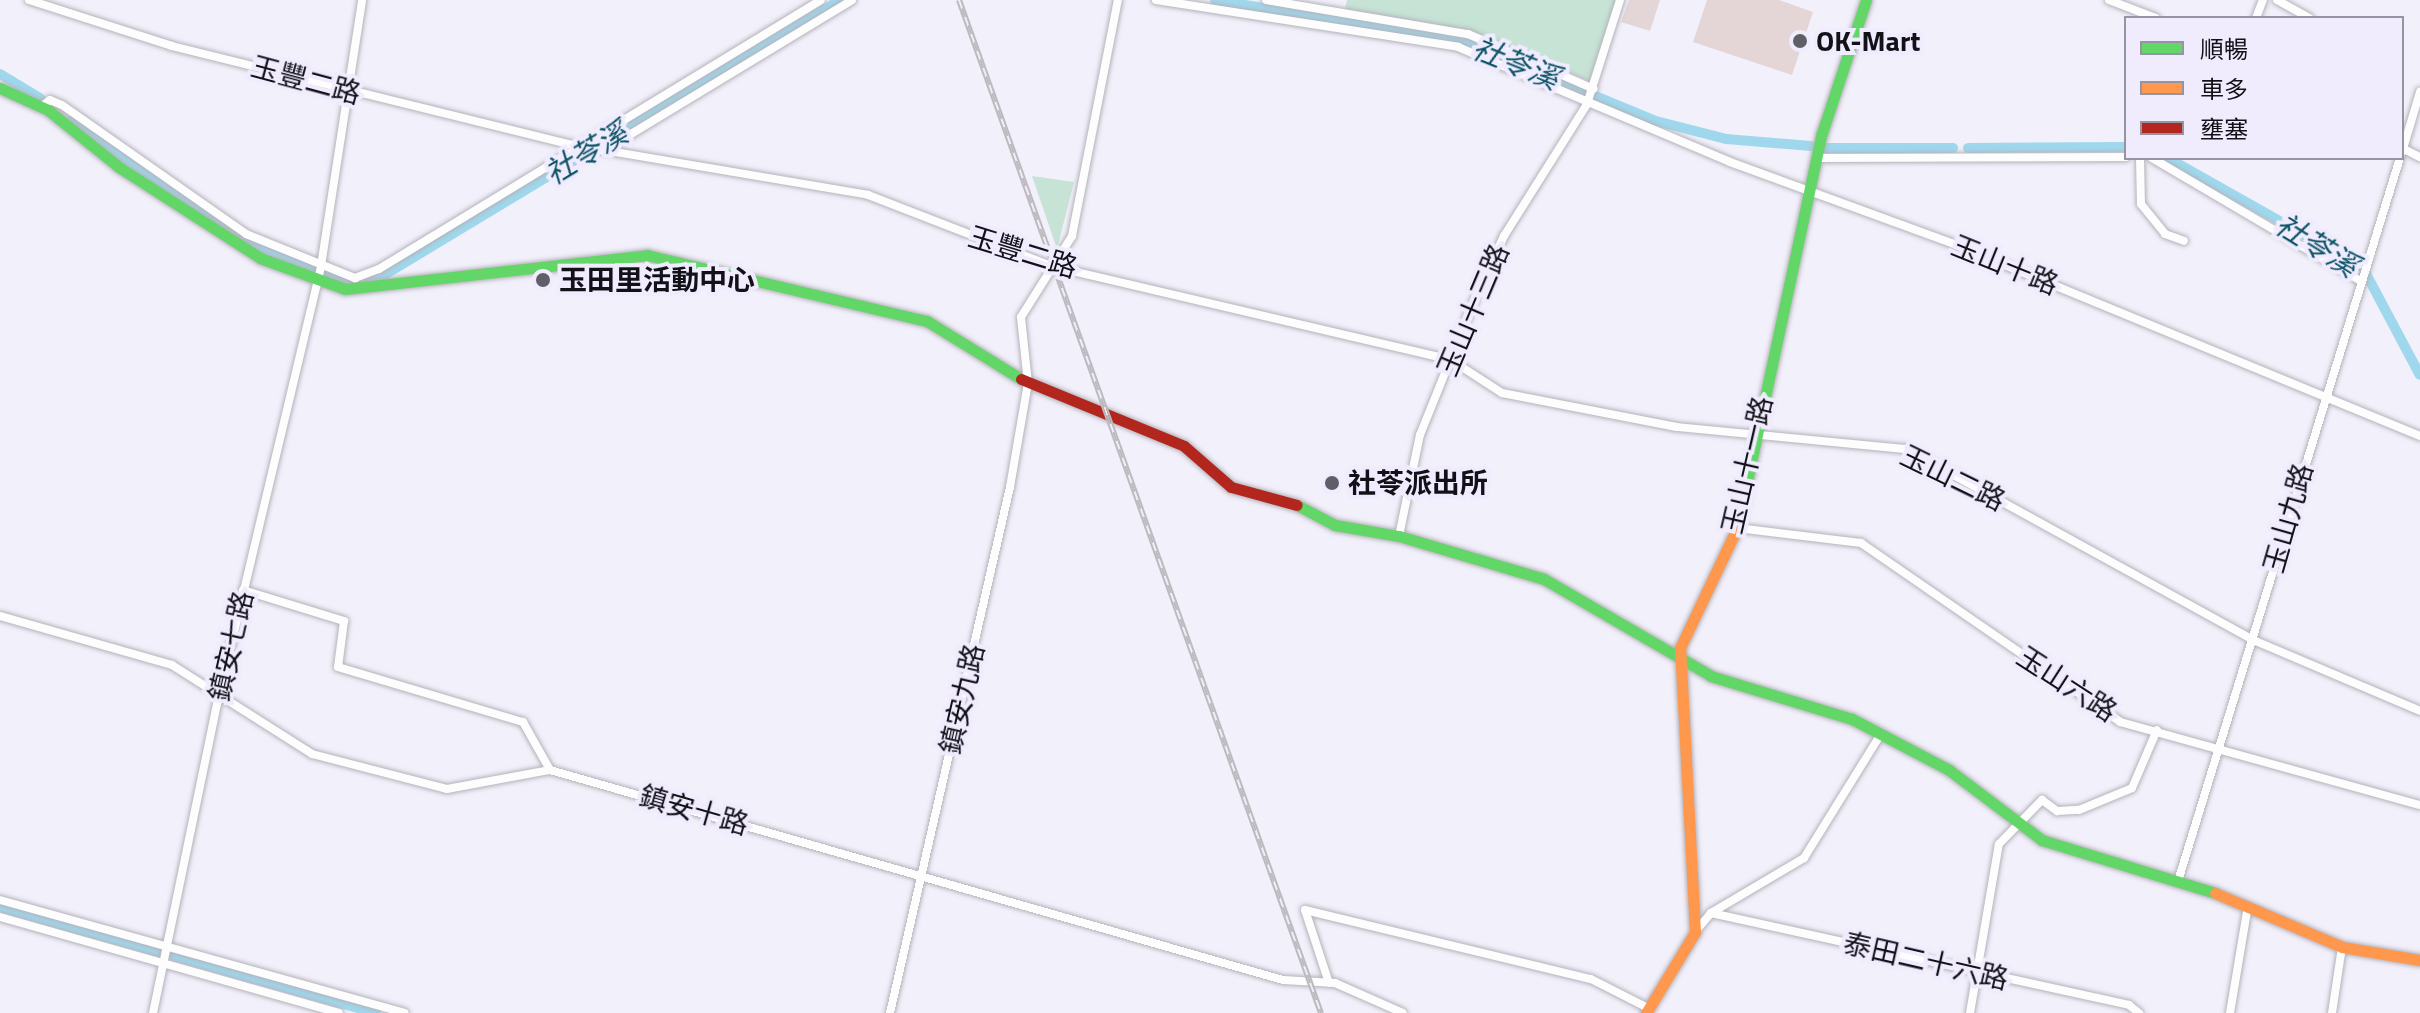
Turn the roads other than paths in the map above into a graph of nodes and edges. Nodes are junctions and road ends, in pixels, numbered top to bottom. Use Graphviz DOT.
graph roads {
  1 [pos="29,0"];
  2 [pos="362,0"];
  3 [pos="821,0"];
  4 [pos="852,0"];
  5 [pos="1118,0"];
  6 [pos="1156,0"];
  7 [pos="1266,0"];
  8 [pos="1620,0"];
  9 [pos="1866,0"];
  10 [pos="2109,0"];
  11 [pos="2277,0"];
  12 [pos="2151,16"];
  13 [pos="2305,16"];
  14 [pos="0,88"];
  15 [pos="346,91"];
  16 [pos="2420,92"];
  17 [pos="1590,97"];
  18 [pos="41,107"];
  19 [pos="2404,144"];
  20 [pos="581,147"];
  21 [pos="599,151"];
  22 [pos="2124,157"];
  23 [pos="1817,158"];
  24 [pos="2140,160"];
  25 [pos="2155,160"];
  26 [pos="2399,160"];
  27 [pos="1809,187"];
  28 [pos="2184,241"];
  29 [pos="321,266"];
  30 [pos="1051,266"];
  31 [pos="317,280"];
  32 [pos="2361,281"];
  33 [pos="1451,360"];
  34 [pos="1028,383"];
  35 [pos="2325,396"];
  36 [pos="1755,435"];
  37 [pos="2420,436"];
  38 [pos="1737,528"];
  39 [pos="1399,536"];
  40 [pos="243,590"];
  41 [pos="0,616"];
  42 [pos="2253,640"];
  43 [pos="1680,660"];
  44 [pos="219,695"];
  45 [pos="2420,711"];
  46 [pos="2157,730"];
  47 [pos="1881,734"];
  48 [pos="2220,748"];
  49 [pos="550,770"];
  50 [pos="2420,805"];
  51 [pos="2015,822"];
  52 [pos="922,874"];
  53 [pos="2179,878"];
  54 [pos="0,900"];
  55 [pos="2247,911"];
  56 [pos="1711,913"];
  57 [pos="0,917"];
  58 [pos="1695,932"];
  59 [pos="168,946"];
  60 [pos="2342,947"];
  61 [pos="2420,960"];
  62 [pos="164,965"];
  63 [pos="1979,970"];
  64 [pos="1329,983"];
  65 [pos="1647,1011"];
  66 [pos="153,1013"];
  67 [pos="339,1013"];
  68 [pos="405,1013"];
  69 [pos="890,1013"];
  70 [pos="1403,1013"];
  71 [pos="1970,1013"];
  72 [pos="2139,1013"];
  73 [pos="2230,1013"];
  74 [pos="2332,1013"];
  1 -- 15 [label="street, 玉豐二路"];
  2 -- 15 [label="street, 鎮安七路"];
  3 -- 20 [label="street"];
  4 -- 21 [label="street"];
  5 -- 30 [label="street, 鎮安九路"];
  6 -- 17 [label="street"];
  7 -- 17 [label="street"];
  8 -- 17 [label="street, 玉山十三路"];
  9 -- 23 [label="street, 玉山十一路"];
  10 -- 12 [label="street"];
  11 -- 13 [label="street"];
  14 -- 18 [label="street"];
  15 -- 20 [label="street, 玉豐二路"];
  15 -- 29 [label="street, 鎮安七路"];
  16 -- 19 [label="street"];
  17 -- 27 [label="street, 玉山十路"];
  17 -- 33 [label="street, 玉山十三路"];
  18 -- 29 [label="street"];
  18 -- 31 [label="street"];
  20 -- 21 [label="street, 玉豐二路"];
  20 -- 29 [label="street"];
  21 -- 30 [label="street, 玉豐二路"];
  22 -- 23 [label="street"];
  23 -- 27 [label="street, 玉山十一路"];
  24 -- 28 [label="street"];
  25 -- 32 [label="street"];
  26 -- 32 [label="street, 玉山九路"];
  27 -- 35 [label="street, 玉山十路"];
  27 -- 36 [label="street, 玉山十一路"];
  29 -- 31 [label="street, 鎮安七路"];
  30 -- 33 [label="street, 玉豐二路"];
  30 -- 34 [label="street, 鎮安九路"];
  31 -- 34 [label="street"];
  31 -- 40 [label="street, 鎮安七路"];
  32 -- 35 [label="street, 玉山九路"];
  33 -- 36 [label="street, 玉山二路"];
  33 -- 39 [label="street, 玉山十三路"];
  34 -- 39 [label="street"];
  34 -- 52 [label="street, 鎮安九路"];
  35 -- 37 [label="street, 玉山十路"];
  35 -- 42 [label="street, 玉山九路"];
  36 -- 38 [label="street, 玉山十一路"];
  36 -- 42 [label="street, 玉山二路"];
  38 -- 43 [label="street, 玉山十一路"];
  38 -- 46 [label="street, 玉山六路"];
  39 -- 43 [label="street"];
  40 -- 44 [label="street, 鎮安七路"];
  40 -- 49 [label="street"];
  41 -- 44 [label="street, 鎮安十路"];
  42 -- 45 [label="street, 玉山二路"];
  42 -- 48 [label="street, 玉山九路"];
  43 -- 47 [label="street"];
  43 -- 58 [label="street, 玉山十一路"];
  44 -- 49 [label="street, 鎮安十路"];
  44 -- 59 [label="street, 鎮安七路"];
  46 -- 48 [label="street, 玉山六路"];
  46 -- 51 [label="street"];
  47 -- 51 [label="street"];
  47 -- 56 [label="street"];
  48 -- 50 [label="street, 玉山六路"];
  48 -- 53 [label="street, 玉山九路"];
  49 -- 52 [label="street, 鎮安十路"];
  51 -- 53 [label="street"];
  51 -- 63 [label="street"];
  52 -- 64 [label="street, 鎮安十路"];
  52 -- 69 [label="street, 鎮安九路"];
  53 -- 55 [label="street"];
  54 -- 59 [label="street"];
  55 -- 60 [label="street"];
  55 -- 73 [label="street"];
  56 -- 58 [label="street"];
  56 -- 63 [label="street, 泰田二十六路"];
  57 -- 62 [label="street"];
  58 -- 65 [label="street"];
  59 -- 62 [label="street, 鎮安七路"];
  59 -- 68 [label="street"];
  60 -- 61 [label="street"];
  60 -- 74 [label="street"];
  62 -- 66 [label="street, 鎮安七路"];
  62 -- 67 [label="street"];
  63 -- 71 [label="street"];
  63 -- 72 [label="street, 泰田二十六路"];
  64 -- 65 [label="street"];
  64 -- 70 [label="street, 鎮安十路"];
}
